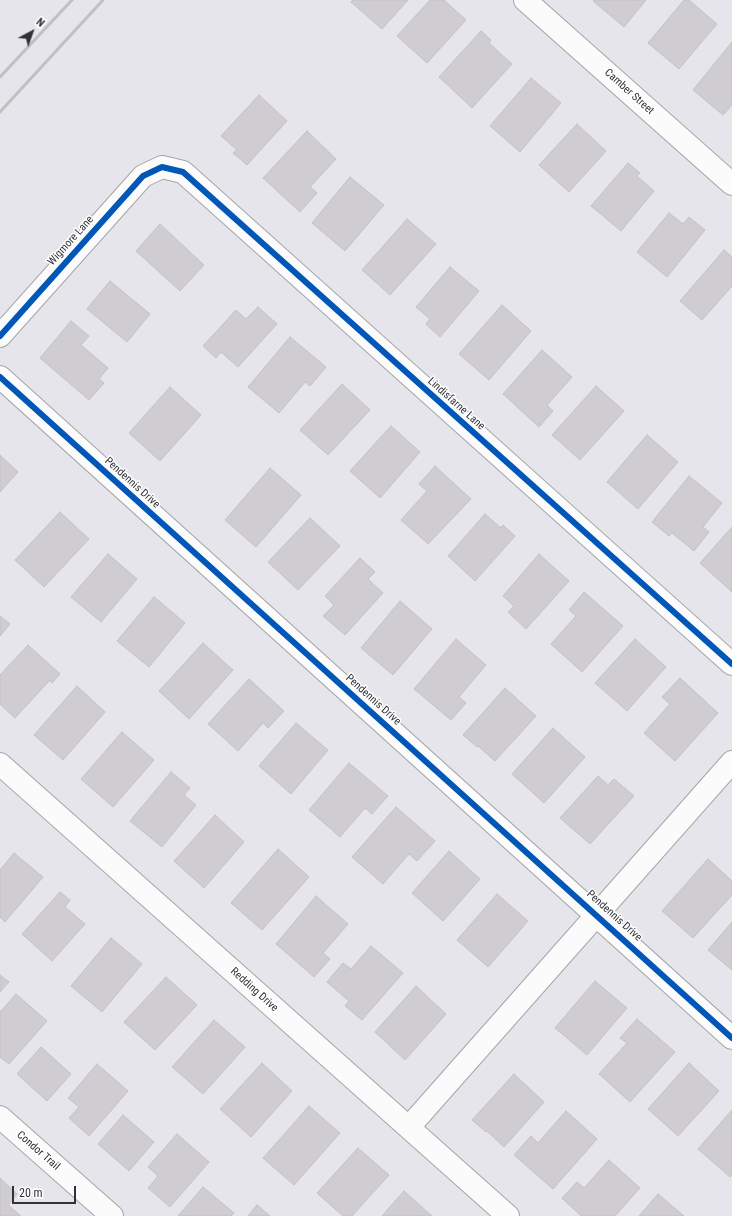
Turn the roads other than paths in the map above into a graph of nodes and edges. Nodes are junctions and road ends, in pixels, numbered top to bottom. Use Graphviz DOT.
graph roads {
  1 [pos="525,0"];
  2 [pos="162,167"];
  3 [pos="732,184"];
  4 [pos="0,336"];
  5 [pos="0,377"];
  6 [pos="732,664"];
  7 [pos="732,762"];
  8 [pos="0,764"];
  9 [pos="597,915"];
  10 [pos="732,1038"];
  11 [pos="0,1117"];
  12 [pos="409,1127"];
  13 [pos="112,1216"];
  14 [pos="508,1216"];
  1 -- 3 [label="street, Camber Street"];
  2 -- 4 [label="street, Wigmore Lane"];
  2 -- 6 [label="street, Lindisfarne Lane"];
  5 -- 9 [label="street, Pendennis Drive"];
  7 -- 9 [label="street"];
  8 -- 12 [label="street, Redding Drive"];
  9 -- 10 [label="street, Pendennis Drive"];
  9 -- 12 [label="street"];
  11 -- 13 [label="street, Condor Trail"];
  12 -- 14 [label="street, Redding Drive"];
}
